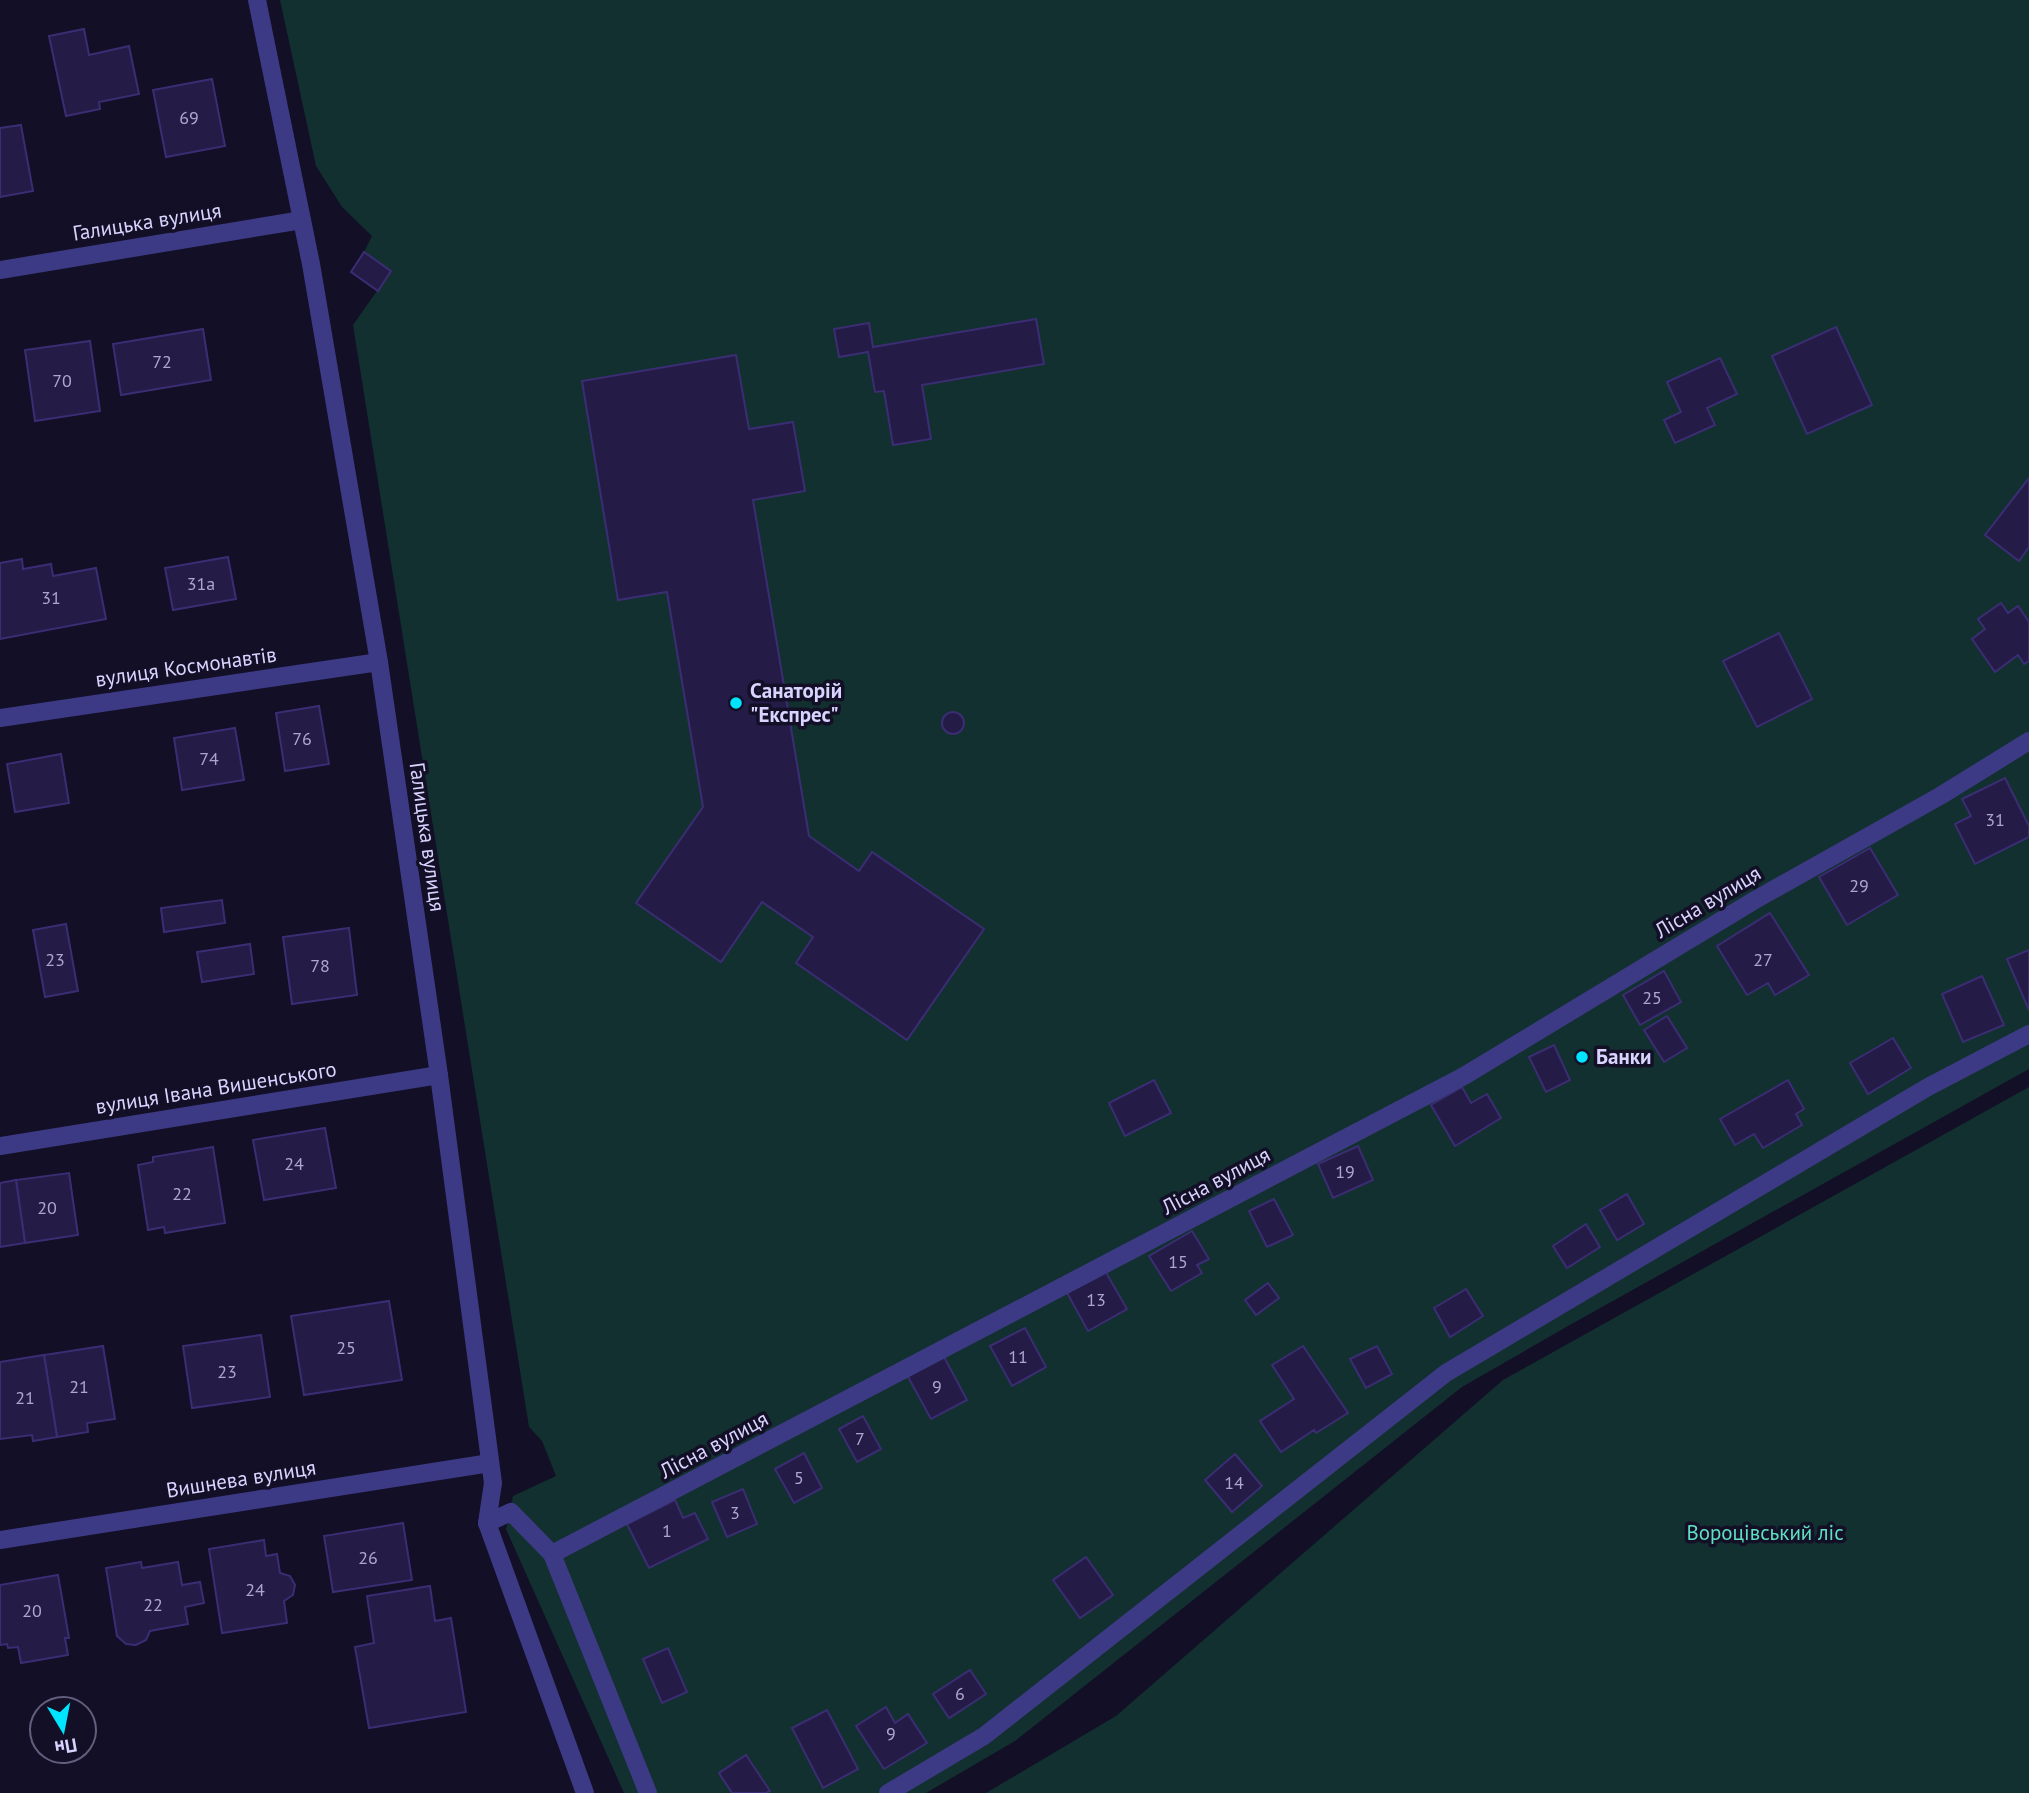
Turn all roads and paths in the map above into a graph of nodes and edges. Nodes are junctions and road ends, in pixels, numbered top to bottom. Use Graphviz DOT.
graph roads {
  1 [pos="257,0"];
  2 [pos="302,220"];
  3 [pos="0,270"];
  4 [pos="379,662"];
  5 [pos="0,718"];
  6 [pos="2029,741"];
  7 [pos="2029,1034"];
  8 [pos="439,1075"];
  9 [pos="0,1146"];
  10 [pos="490,1463"];
  11 [pos="487,1523"];
  12 [pos="0,1540"];
  13 [pos="552,1554"];
  14 [pos="585,1793"];
  15 [pos="648,1793"];
  16 [pos="887,1793"];
  1 -- 2 [label="street, Галицька вулиця"];
  2 -- 3 [label="street, Галицька вулиця"];
  2 -- 4 [label="street, Галицька вулиця"];
  4 -- 5 [label="street, вулиця Космонавтів"];
  4 -- 8 [label="street, Галицька вулиця"];
  6 -- 13 [label="street, Лісна вулиця"];
  7 -- 16 [label="street"];
  8 -- 9 [label="street, вулиця Івана Вишенського"];
  8 -- 10 [label="street, Галицька вулиця"];
  10 -- 11 [label="street, Галицька вулиця"];
  10 -- 12 [label="street, Вишнева вулиця"];
  11 -- 13 [label="street"];
  11 -- 14 [label="street"];
  13 -- 15 [label="street"];
}
